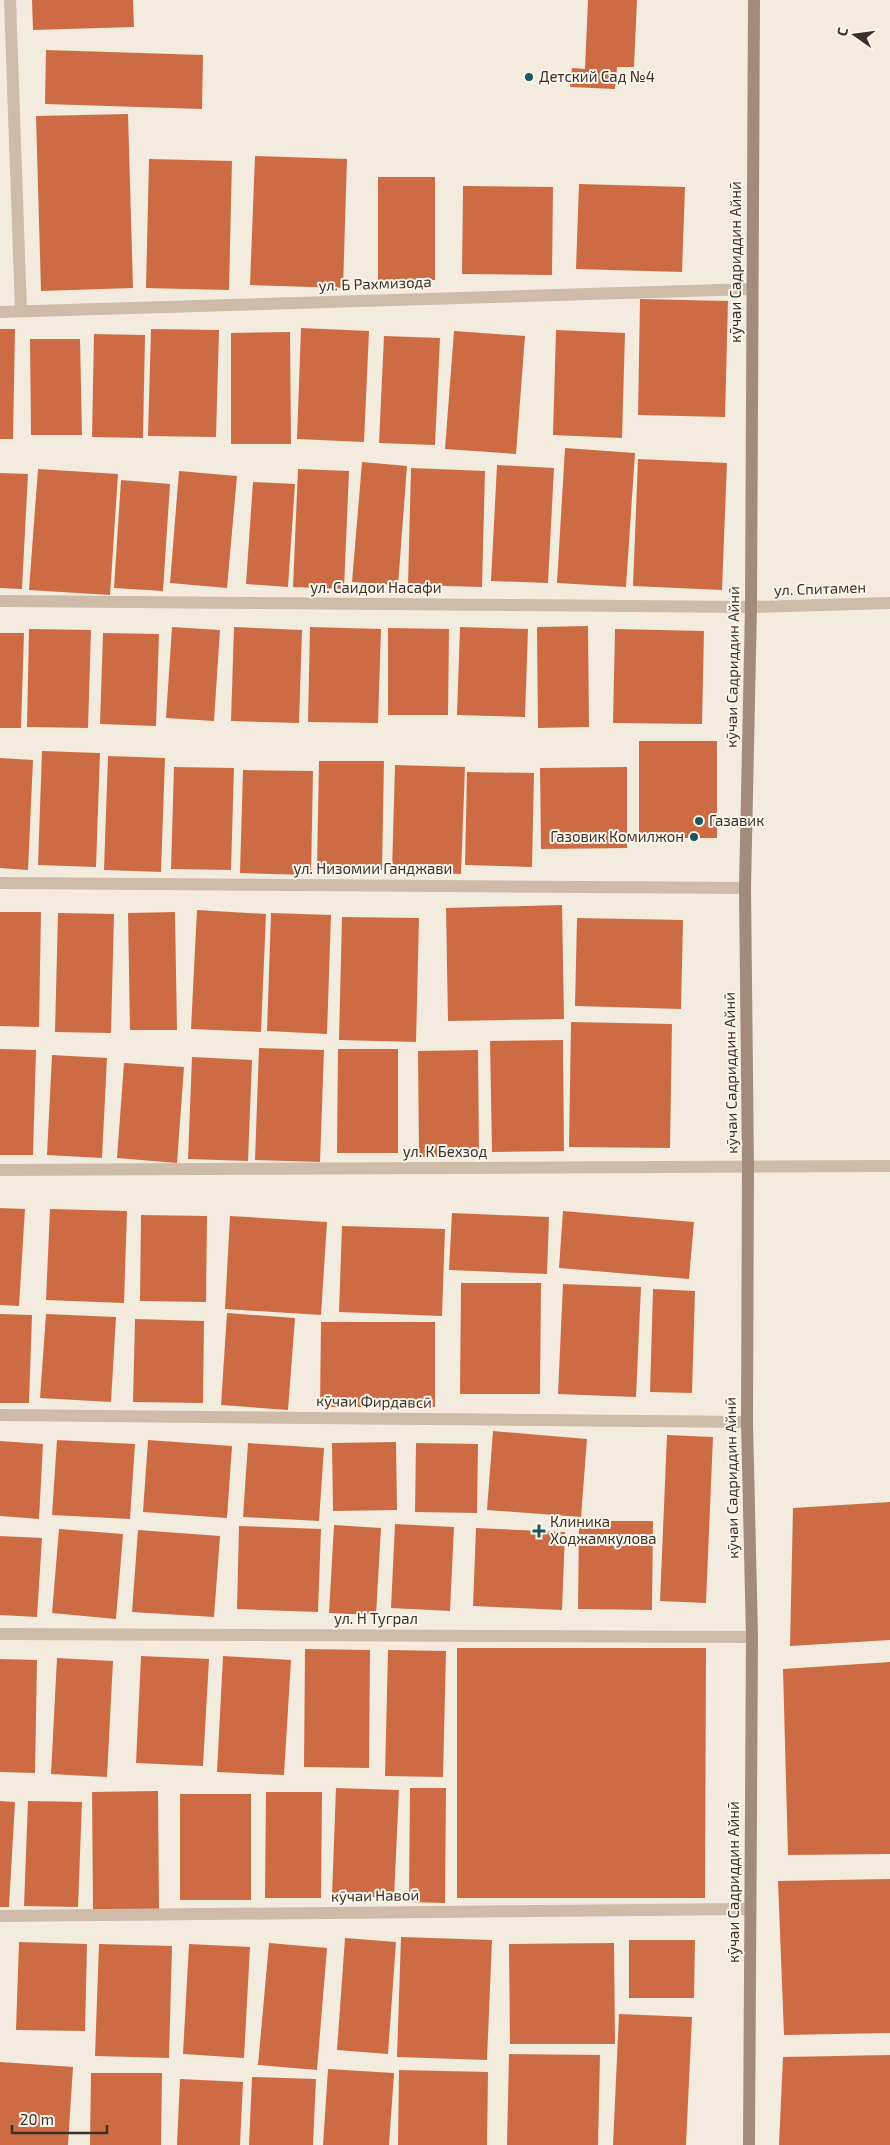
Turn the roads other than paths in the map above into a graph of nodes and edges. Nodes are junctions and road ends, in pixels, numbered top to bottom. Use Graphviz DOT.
graph roads {
  1 [pos="10,0"];
  2 [pos="754,0"];
  3 [pos="752,289"];
  4 [pos="21,311"];
  5 [pos="0,312"];
  6 [pos="0,601"];
  7 [pos="890,603"];
  8 [pos="751,607"];
  9 [pos="0,883"];
  10 [pos="746,888"];
  11 [pos="890,1166"];
  12 [pos="748,1167"];
  13 [pos="0,1170"];
  14 [pos="0,1415"];
  15 [pos="747,1422"];
  16 [pos="0,1634"];
  17 [pos="752,1637"];
  18 [pos="750,1909"];
  19 [pos="0,1916"];
  20 [pos="748,2145"];
  1 -- 4 [label="street"];
  2 -- 3 [label="street, кӯчаи Садриддин Айнӣ"];
  3 -- 4 [label="street, ул. Б Рахмизода"];
  3 -- 8 [label="street, кӯчаи Садриддин Айнӣ"];
  4 -- 5 [label="street, ул. Б Рахмизода"];
  6 -- 8 [label="street, ул. Саидои Насафи"];
  7 -- 8 [label="street, ул. Спитамен"];
  8 -- 10 [label="street, кӯчаи Садриддин Айнӣ"];
  9 -- 10 [label="street, ул. Низомии Ганджави"];
  10 -- 12 [label="street, кӯчаи Садриддин Айнӣ"];
  11 -- 12 [label="street, ул. К Бехзод"];
  12 -- 13 [label="street, ул. К Бехзод"];
  12 -- 15 [label="street, кӯчаи Садриддин Айнӣ"];
  14 -- 15 [label="street, кӯчаи Фирдавсӣ"];
  15 -- 17 [label="street, кӯчаи Садриддин Айнӣ"];
  16 -- 17 [label="street, ул. Н Туграл"];
  17 -- 18 [label="street, кӯчаи Садриддин Айнӣ"];
  18 -- 19 [label="street, кӯчаи Навоӣ"];
  18 -- 20 [label="street, кӯчаи Садриддин Айнӣ"];
}
